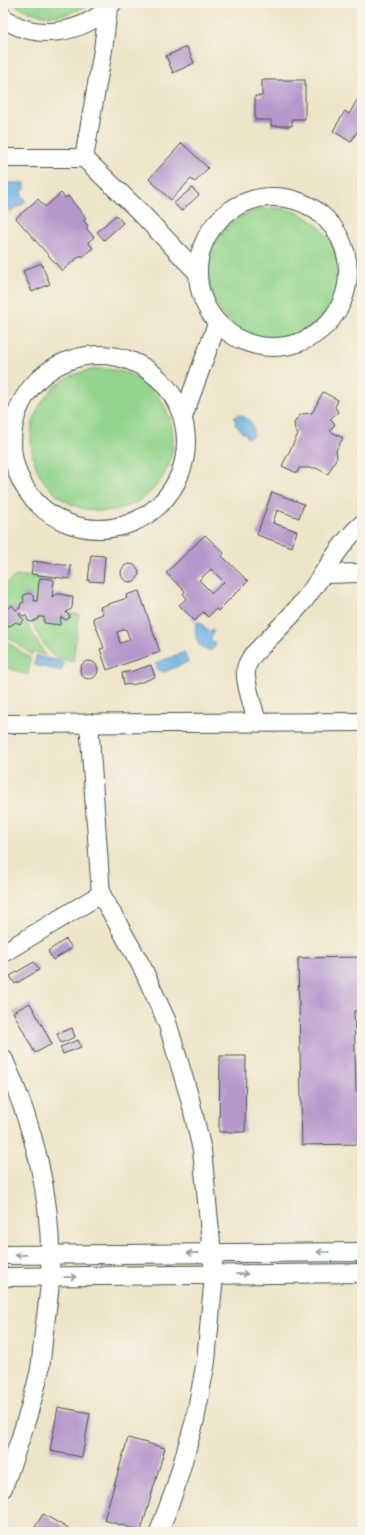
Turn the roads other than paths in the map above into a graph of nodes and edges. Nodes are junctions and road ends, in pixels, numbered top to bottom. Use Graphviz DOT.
graph roads {
  1 [pos="111,6"];
  2 [pos="3,17"];
  3 [pos="3,158"];
  4 [pos="84,158"];
  5 [pos="197,272"];
  6 [pos="217,324"];
  7 [pos="8,416"];
  8 [pos="183,417"];
  9 [pos="362,524"];
  10 [pos="362,573"];
  11 [pos="324,574"];
  12 [pos="257,722"];
  13 [pos="362,722"];
  14 [pos="89,723"];
  15 [pos="3,724"];
  16 [pos="102,894"];
  17 [pos="3,953"];
  18 [pos="3,1058"];
  19 [pos="362,1252"];
  20 [pos="212,1253"];
  21 [pos="50,1254"];
  22 [pos="3,1255"];
  23 [pos="362,1273"];
  24 [pos="214,1275"];
  25 [pos="3,1277"];
  26 [pos="50,1277"];
  27 [pos="3,1488"];
  28 [pos="159,1532"];
  1 -- 2 [label="street"];
  1 -- 4 [label="street"];
  3 -- 4 [label="street"];
  4 -- 5 [label="street"];
  5 -- 6 [label="street"];
  5 -- 6 [label="street"];
  6 -- 8 [label="street"];
  7 -- 8 [label="street"];
  7 -- 8 [label="street"];
  9 -- 11 [label="street"];
  10 -- 11 [label="street"];
  11 -- 12 [label="street"];
  12 -- 13 [label="street"];
  12 -- 14 [label="street"];
  14 -- 15 [label="street"];
  14 -- 16 [label="street"];
  16 -- 17 [label="street"];
  16 -- 20 [label="street"];
  18 -- 21 [label="street"];
  19 -- 20 [label="street, one-way"];
  20 -- 21 [label="street, one-way"];
  20 -- 24 [label="street"];
  21 -- 22 [label="street, one-way"];
  21 -- 26 [label="street"];
  24 -- 23 [label="street, one-way"];
  26 -- 24 [label="street, one-way"];
  24 -- 28 [label="street"];
  25 -- 26 [label="street"];
  26 -- 27 [label="street"];
}
